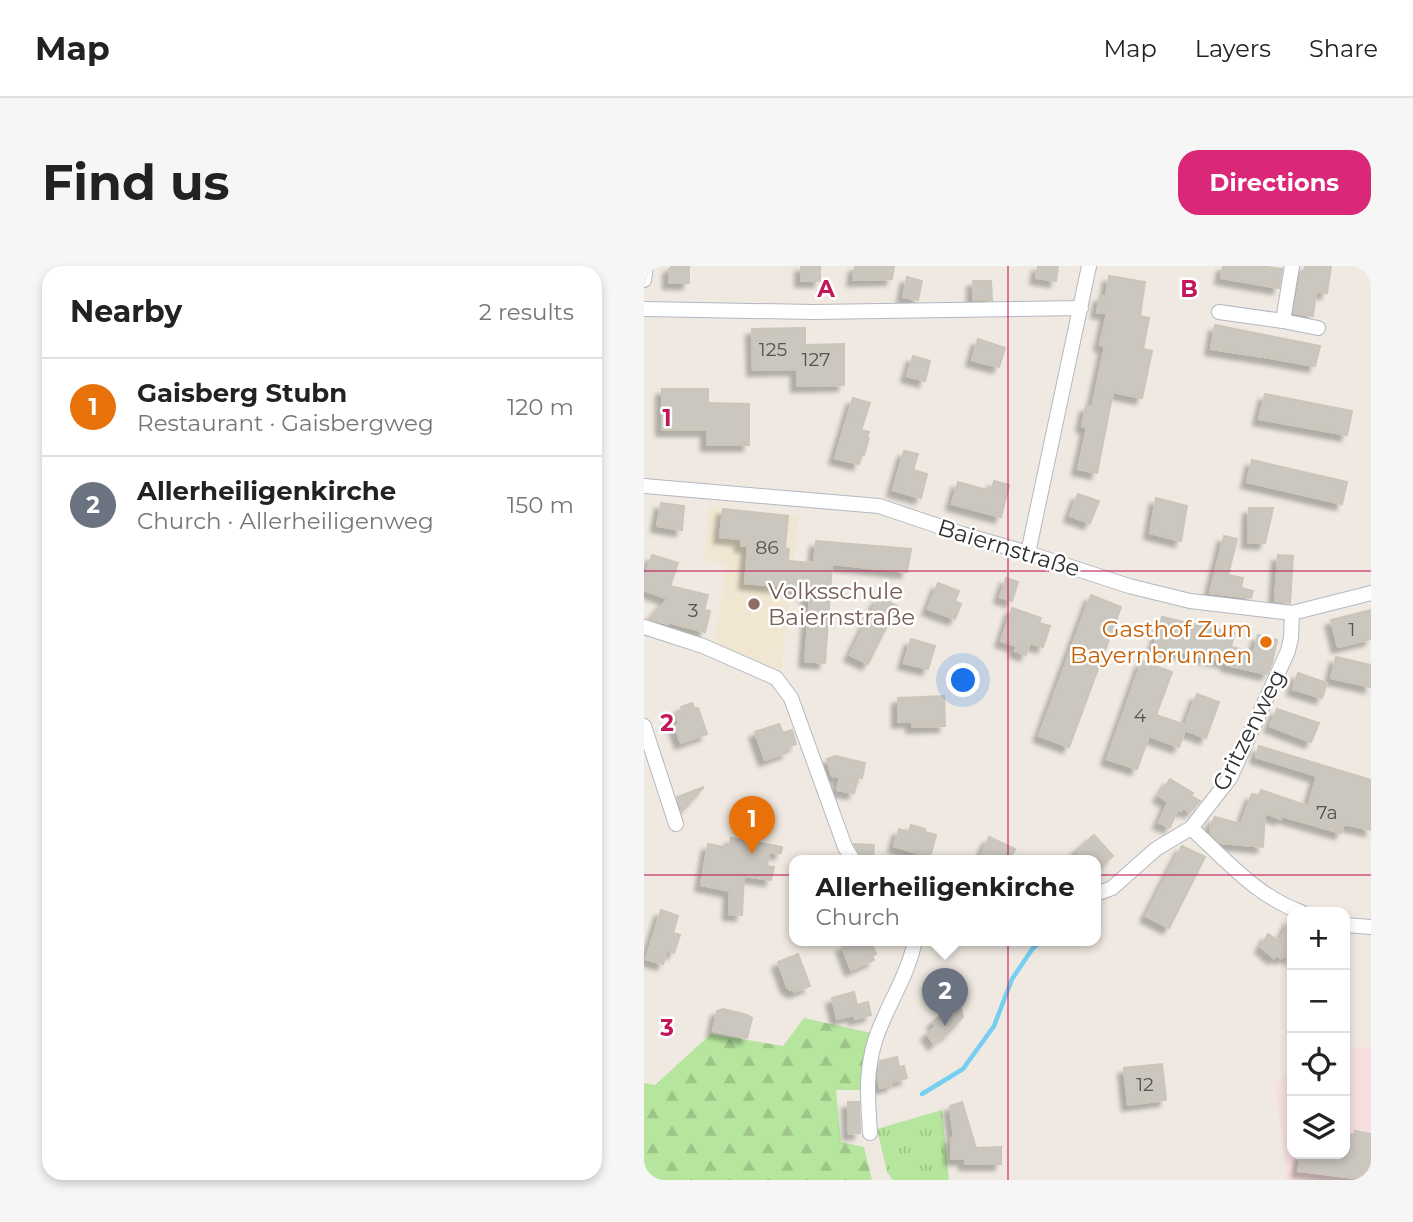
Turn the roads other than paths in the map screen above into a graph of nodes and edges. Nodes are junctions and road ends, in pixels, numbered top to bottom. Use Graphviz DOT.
graph roads {
  1 [pos="646,266"];
  2 [pos="1089,266"];
  3 [pos="1292,266"];
  4 [pos="644,280"];
  5 [pos="1081,308"];
  6 [pos="644,309"];
  7 [pos="1219,312"];
  8 [pos="1283,321"];
  9 [pos="1318,328"];
  10 [pos="644,486"];
  11 [pos="1028,553"];
  12 [pos="1371,593"];
  13 [pos="1292,613"];
  14 [pos="644,627"];
  15 [pos="644,726"];
  16 [pos="676,824"];
  17 [pos="1191,828"];
  18 [pos="850,855"];
  19 [pos="1101,892"];
  20 [pos="1287,907"];
  21 [pos="1350,925"];
  22 [pos="1371,926"];
  23 [pos="913,946"];
  24 [pos="870,1133"];
  1 -- 4 [label="street"];
  2 -- 5 [label="street"];
  3 -- 8 [label="street"];
  5 -- 6 [label="street"];
  5 -- 11 [label="street"];
  7 -- 8 [label="street"];
  8 -- 9 [label="street"];
  10 -- 11 [label="street, Baiernstraße"];
  11 -- 13 [label="street, Baiernstraße"];
  12 -- 13 [label="street, Baiernstraße"];
  13 -- 17 [label="street, Gritzenweg"];
  14 -- 18 [label="street"];
  15 -- 16 [label="street"];
  17 -- 19 [label="street"];
  17 -- 20 [label="street"];
  21 -- 22 [label="street"];
  23 -- 24 [label="street"];
}
